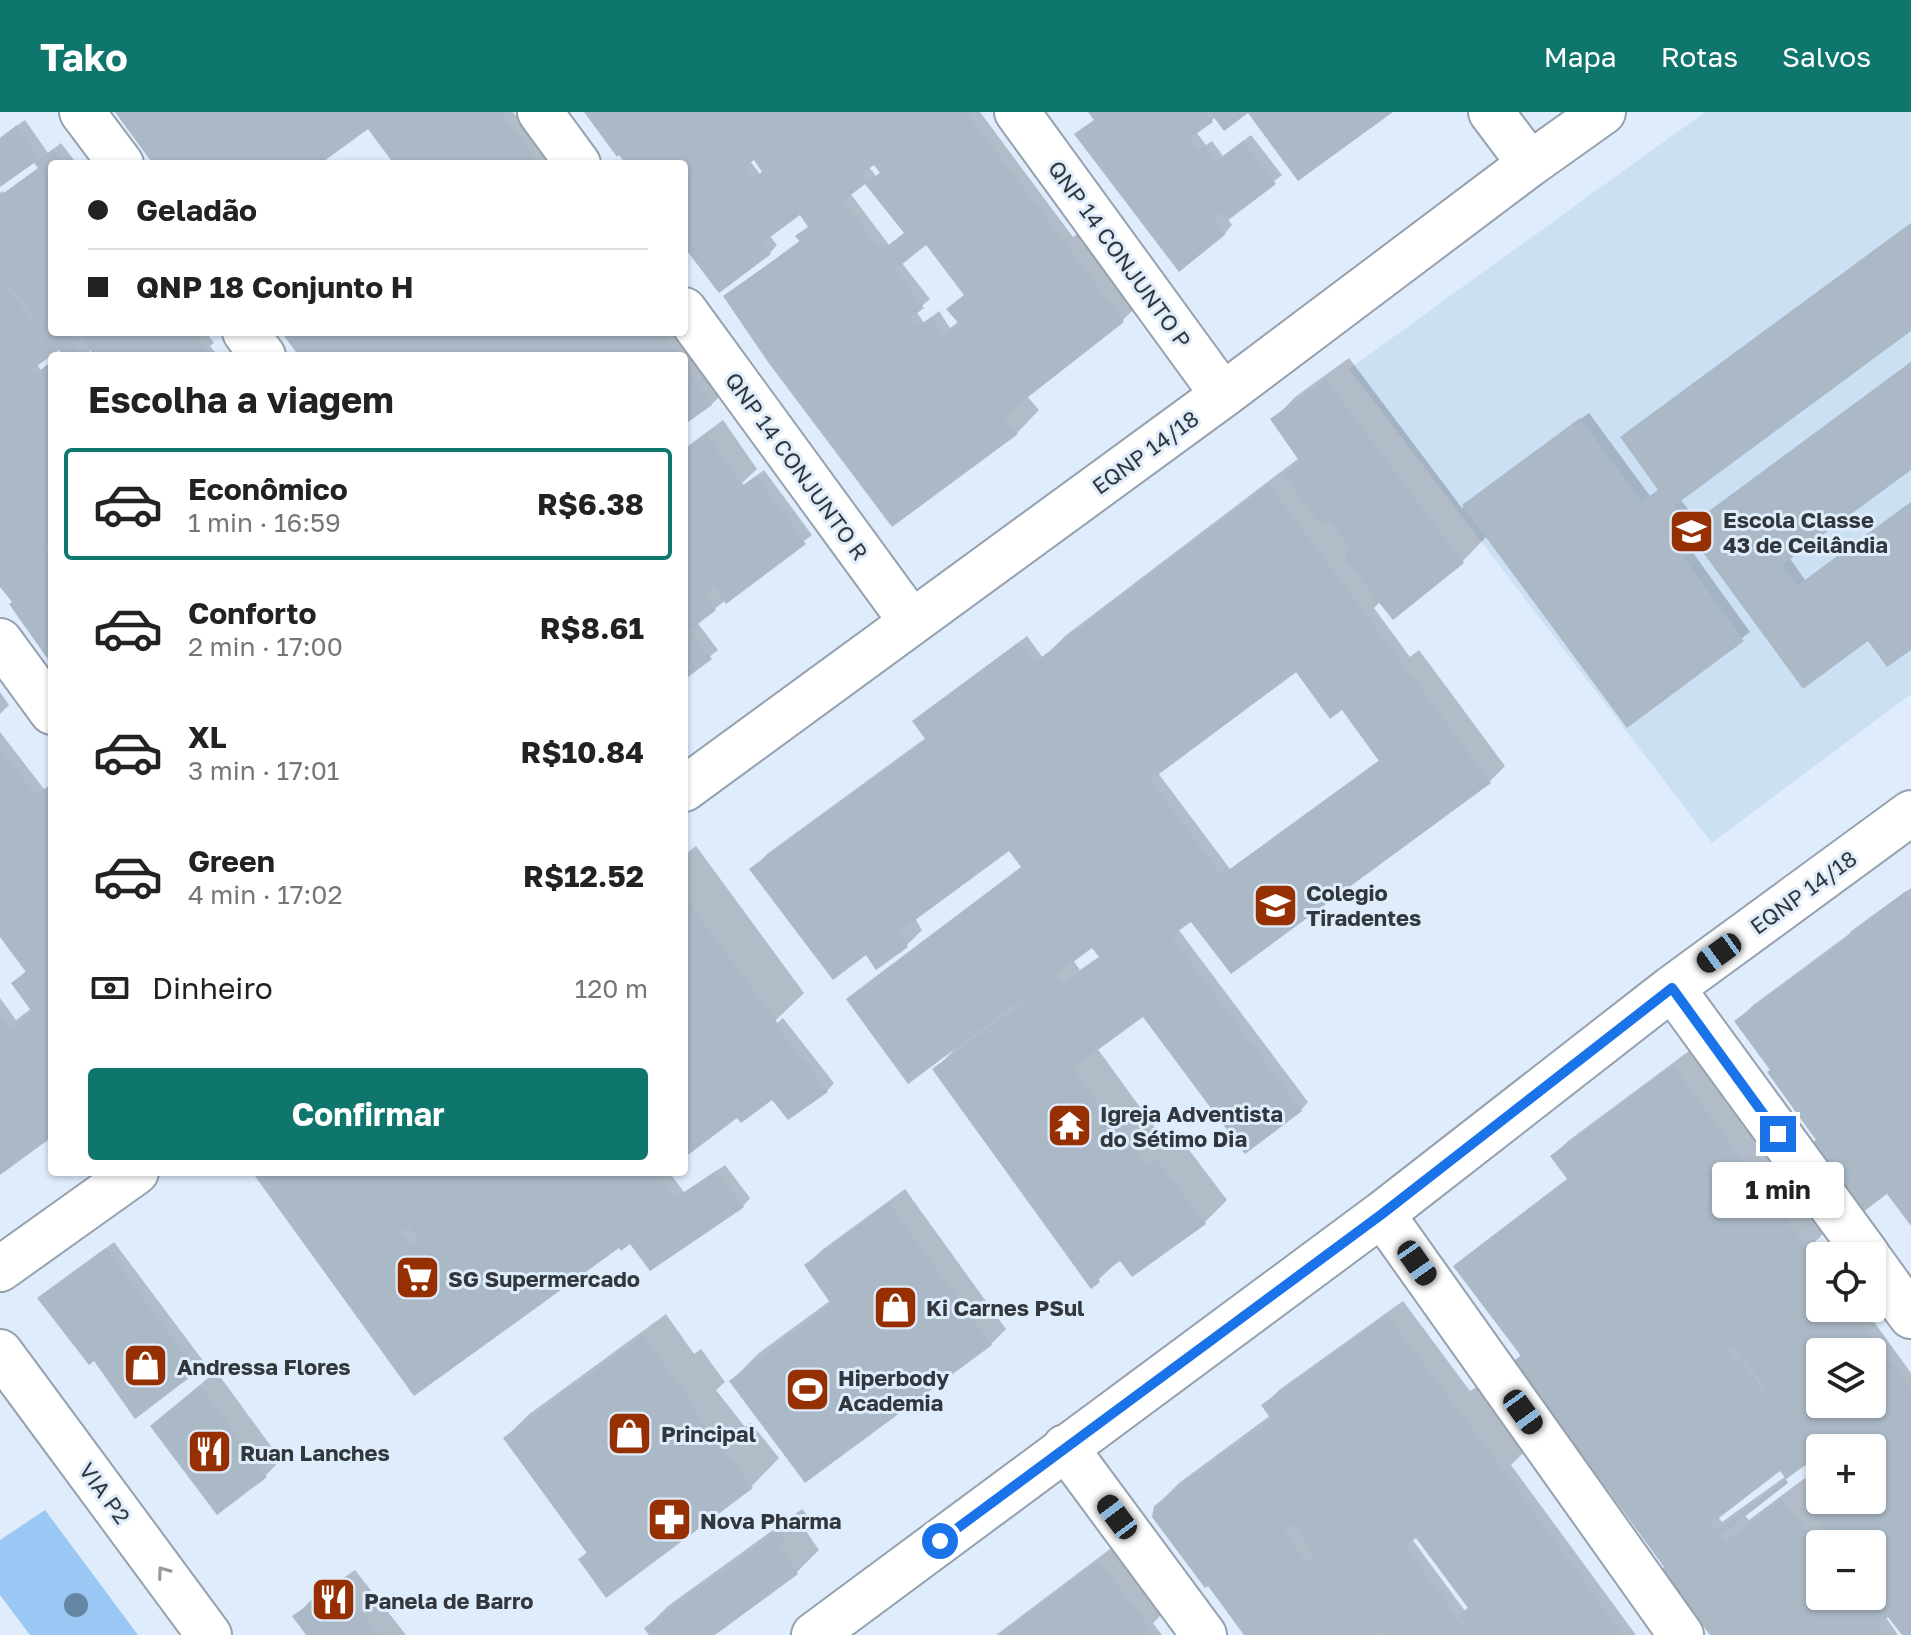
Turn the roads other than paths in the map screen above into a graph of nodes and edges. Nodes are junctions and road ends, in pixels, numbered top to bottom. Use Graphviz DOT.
graph roads {
  1 [pos="82,112"];
  2 [pos="540,112"];
  3 [pos="1017,112"];
  4 [pos="1491,112"];
  5 [pos="1603,112"];
  6 [pos="118,160"];
  7 [pos="575,160"];
  8 [pos="1530,164"];
  9 [pos="688,315"];
  10 [pos="1223,395"];
  11 [pos="911,621"];
  12 [pos="0,641"];
  13 [pos="48,707"];
  14 [pos="688,786"];
  15 [pos="1911,813"];
  16 [pos="1672,988"];
  17 [pos="130,1176"];
  18 [pos="1382,1214"];
  19 [pos="1858,1242"];
  20 [pos="0,1269"];
  21 [pos="1886,1281"];
  22 [pos="1911,1316"];
  23 [pos="0,1352"];
  24 [pos="1065,1447"];
  25 [pos="209,1635"];
  26 [pos="814,1635"];
  27 [pos="1204,1635"];
  28 [pos="1681,1635"];
  1 -- 6 [label="street"];
  2 -- 7 [label="street"];
  3 -- 10 [label="street, QNP 14 CONJUNTO P"];
  4 -- 8 [label="street"];
  5 -- 8 [label="street, EQNP 14/18"];
  8 -- 10 [label="street, EQNP 14/18"];
  9 -- 11 [label="street, QNP 14 CONJUNTO R"];
  10 -- 11 [label="street, EQNP 14/18"];
  11 -- 14 [label="street, EQNP 14/18"];
  12 -- 13 [label="street"];
  15 -- 16 [label="street, EQNP 14/18"];
  16 -- 18 [label="street, EQNP 14/18"];
  16 -- 19 [label="street"];
  17 -- 20 [label="street"];
  18 -- 24 [label="street, EQNP 14/18"];
  18 -- 28 [label="street"];
  21 -- 22 [label="street"];
  25 -- 23 [label="street, VIA P2, one-way"];
  24 -- 26 [label="street, EQNP 14/18"];
  24 -- 27 [label="street"];
}
